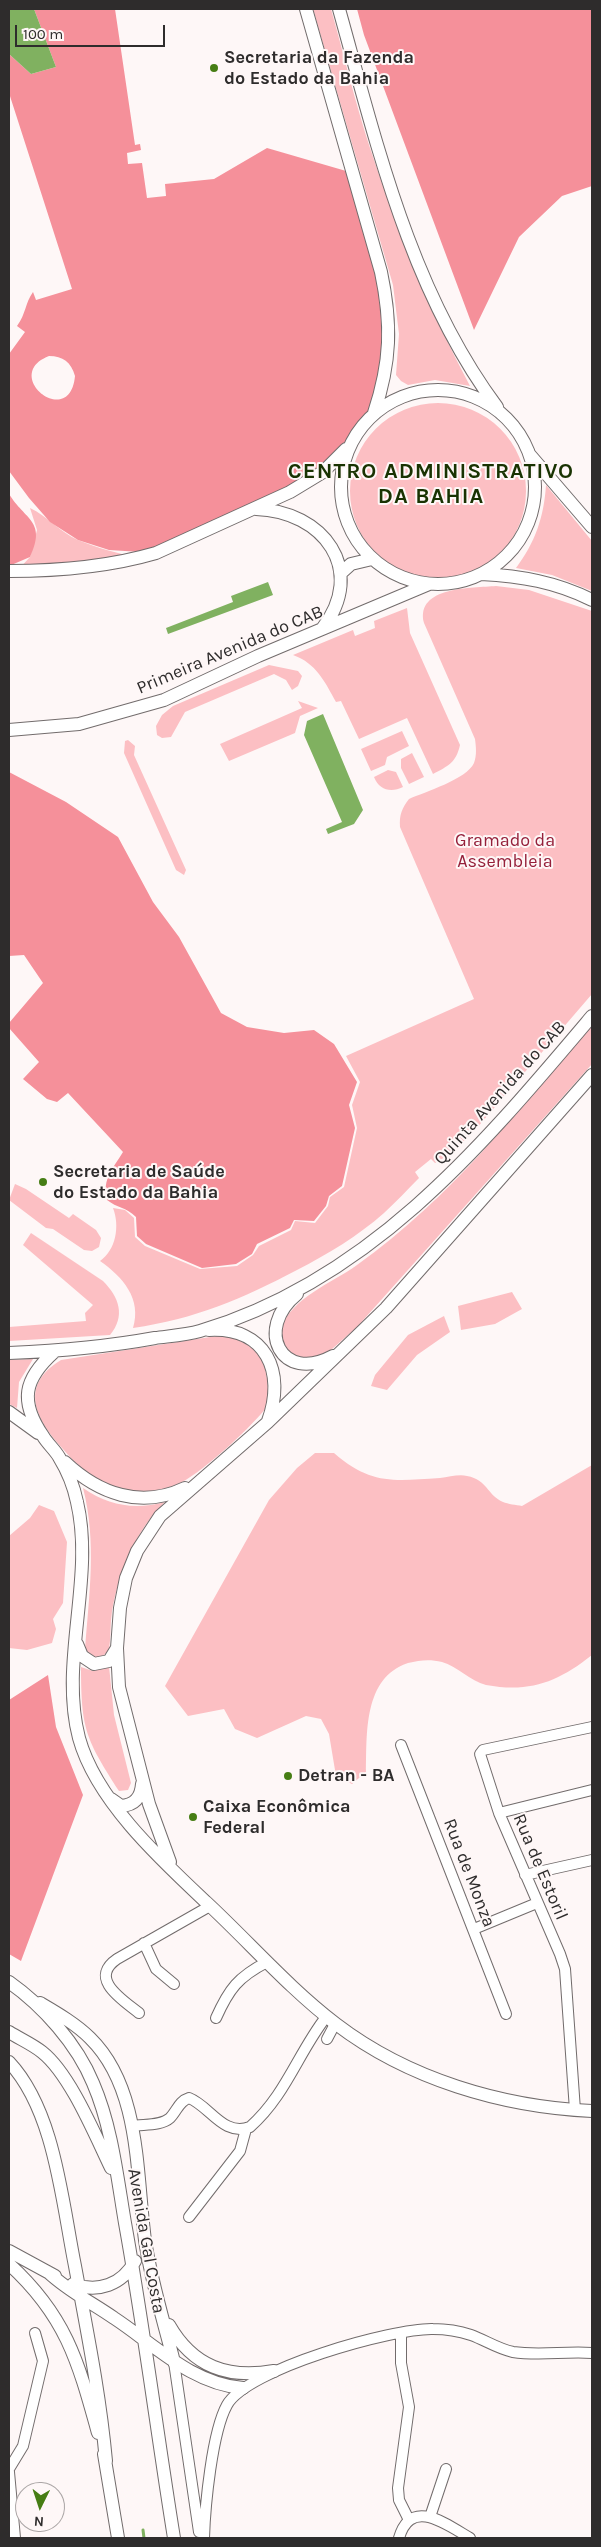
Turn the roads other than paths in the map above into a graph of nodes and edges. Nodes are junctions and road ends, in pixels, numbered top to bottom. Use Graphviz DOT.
graph roads {
  1 [pos="306,9"];
  2 [pos="339,9"];
  3 [pos="374,413"];
  4 [pos="503,415"];
  5 [pos="349,446"];
  6 [pos="529,454"];
  7 [pos="254,509"];
  8 [pos="592,527"];
  9 [pos="372,559"];
  10 [pos="9,571"];
  11 [pos="341,573"];
  12 [pos="481,574"];
  13 [pos="429,584"];
  14 [pos="592,600"];
  15 [pos="320,631"];
  16 [pos="9,730"];
  17 [pos="592,1016"];
  18 [pos="592,1075"];
  19 [pos="310,1283"];
  20 [pos="199,1331"];
  21 [pos="345,1350"];
  22 [pos="54,1352"];
  23 [pos="9,1353"];
  24 [pos="9,1412"];
  25 [pos="268,1422"];
  26 [pos="42,1436"];
  27 [pos="59,1457"];
  28 [pos="194,1484"];
  29 [pos="76,1641"];
  30 [pos="117,1648"];
  31 [pos="592,1727"];
  32 [pos="401,1745"];
  33 [pos="142,1779"];
  34 [pos="592,1790"];
  35 [pos="107,1795"];
  36 [pos="500,1813"];
  37 [pos="592,1860"];
  38 [pos="174,1870"];
  39 [pos="525,1875"];
  40 [pos="537,1903"];
  41 [pos="210,1906"];
  42 [pos="474,1929"];
  43 [pos="144,1943"];
  44 [pos="267,1962"];
  45 [pos="9,1982"];
  46 [pos="174,1984"];
  47 [pos="21,1991"];
  48 [pos="139,2013"];
  49 [pos="506,2014"];
  50 [pos="216,2018"];
  51 [pos="331,2020"];
  52 [pos="9,2032"];
  53 [pos="327,2039"];
  54 [pos="9,2062"];
  55 [pos="575,2110"];
  56 [pos="592,2111"];
  57 [pos="132,2126"];
  58 [pos="246,2129"];
  59 [pos="118,2184"];
  60 [pos="189,2217"];
  61 [pos="145,2242"];
  62 [pos="9,2251"];
  63 [pos="9,2264"];
  64 [pos="133,2265"];
  65 [pos="80,2292"];
  66 [pos="160,2306"];
  67 [pos="35,2333"];
  68 [pos="401,2333"];
  69 [pos="145,2338"];
  70 [pos="592,2353"];
  71 [pos="174,2362"];
  72 [pos="274,2370"];
  73 [pos="243,2388"];
  74 [pos="106,2461"];
  75 [pos="446,2469"];
  76 [pos="9,2471"];
  77 [pos="430,2517"];
  78 [pos="409,2520"];
  79 [pos="15,2538"];
  80 [pos="118,2538"];
  81 [pos="174,2538"];
  82 [pos="202,2538"];
  83 [pos="398,2538"];
  84 [pos="470,2538"];
  1 -- 3 [label="main road"];
  2 -- 4 [label="main road"];
  3 -- 4 [label="main road"];
  3 -- 5 [label="main road"];
  4 -- 6 [label="main road"];
  5 -- 7 [label="main road"];
  5 -- 9 [label="main road"];
  6 -- 8 [label="main road"];
  6 -- 12 [label="main road"];
  7 -- 10 [label="main road"];
  7 -- 11 [label="main road"];
  9 -- 11 [label="main road"];
  9 -- 13 [label="main road"];
  11 -- 15 [label="main road"];
  12 -- 13 [label="main road"];
  12 -- 14 [label="main road"];
  13 -- 15 [label="main road, Primeira Avenida do CAB"];
  15 -- 16 [label="main road, Primeira Avenida do CAB"];
  17 -- 19 [label="main road, Quinta Avenida do CAB"];
  18 -- 21 [label="main road"];
  19 -- 20 [label="main road, Quinta Avenida do CAB"];
  19 -- 21 [label="main road"];
  20 -- 22 [label="main road, Quinta Avenida do CAB"];
  20 -- 25 [label="main road"];
  21 -- 25 [label="main road"];
  22 -- 23 [label="main road, Quinta Avenida do CAB"];
  22 -- 26 [label="main road"];
  24 -- 26 [label="main road"];
  25 -- 28 [label="main road"];
  26 -- 27 [label="main road"];
  27 -- 28 [label="main road"];
  27 -- 29 [label="main road"];
  28 -- 30 [label="main road"];
  29 -- 30 [label="main road"];
  29 -- 35 [label="main road"];
  30 -- 33 [label="main road"];
  31 -- 36 [label="street, Rua de Estoril"];
  32 -- 42 [label="street, Rua de Monza"];
  33 -- 35 [label="main road"];
  33 -- 38 [label="main road"];
  34 -- 36 [label="street"];
  35 -- 38 [label="main road"];
  36 -- 39 [label="street, Rua de Estoril"];
  37 -- 39 [label="street"];
  38 -- 41 [label="main road"];
  39 -- 40 [label="street, Rua de Estoril"];
  40 -- 42 [label="street"];
  40 -- 55 [label="street, Rua de Estoril"];
  41 -- 43 [label="street"];
  41 -- 44 [label="main road"];
  42 -- 49 [label="street, Rua de Monza"];
  43 -- 46 [label="street"];
  43 -- 48 [label="street"];
  44 -- 50 [label="street"];
  44 -- 51 [label="main road"];
  45 -- 47 [label="main road, Avenida Gal Costa"];
  47 -- 57 [label="main road"];
  47 -- 59 [label="main road, Avenida Gal Costa"];
  51 -- 53 [label="street"];
  51 -- 55 [label="main road"];
  51 -- 58 [label="street"];
  52 -- 59 [label="main road"];
  54 -- 65 [label="main road"];
  55 -- 56 [label="main road"];
  57 -- 58 [label="street"];
  57 -- 61 [label="main road"];
  58 -- 60 [label="street"];
  59 -- 64 [label="main road, Avenida Gal Costa"];
  61 -- 64 [label="main road"];
  61 -- 66 [label="main road"];
  62 -- 65 [label="main road"];
  63 -- 74 [label="main road"];
  64 -- 65 [label="main road"];
  64 -- 69 [label="main road, Avenida Gal Costa"];
  65 -- 69 [label="main road"];
  65 -- 74 [label="main road"];
  66 -- 71 [label="main road"];
  66 -- 72 [label="main road"];
  67 -- 76 [label="street"];
  68 -- 70 [label="street"];
  68 -- 72 [label="street"];
  68 -- 78 [label="street"];
  69 -- 71 [label="main road"];
  69 -- 81 [label="main road, Avenida Gal Costa"];
  71 -- 73 [label="main road"];
  71 -- 82 [label="street"];
  72 -- 73 [label="street"];
  73 -- 82 [label="street"];
  74 -- 80 [label="main road"];
  75 -- 77 [label="street"];
  76 -- 79 [label="street"];
  77 -- 78 [label="street"];
  77 -- 84 [label="street"];
  78 -- 83 [label="street"];
}
